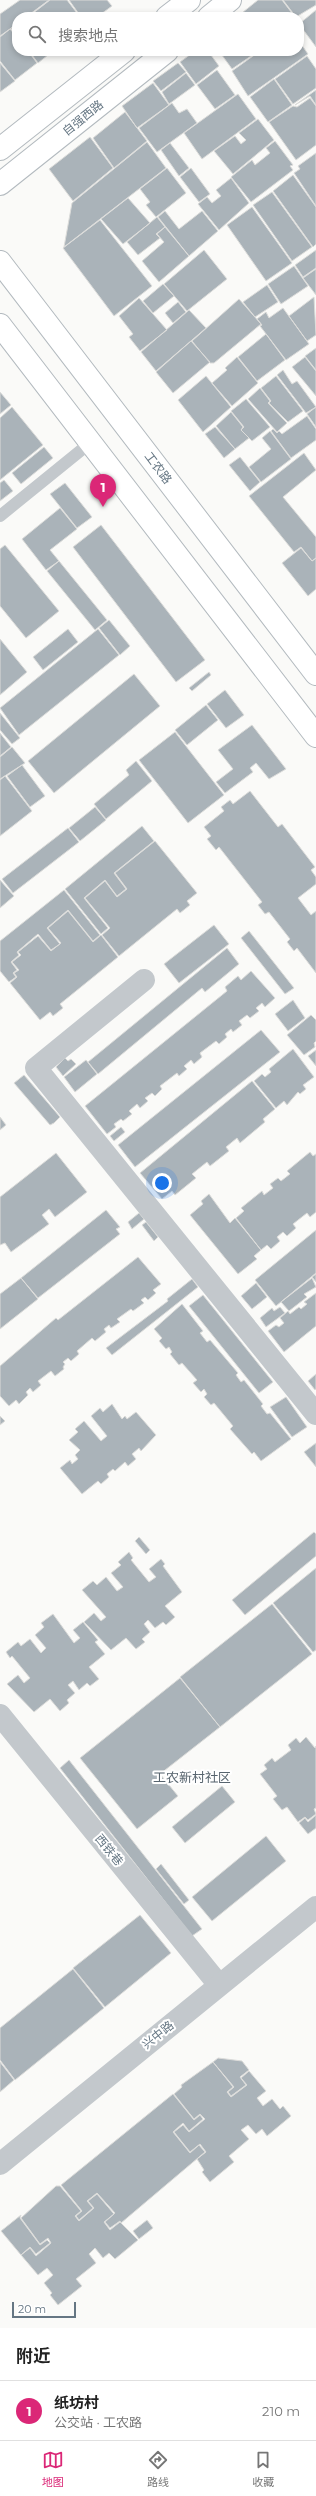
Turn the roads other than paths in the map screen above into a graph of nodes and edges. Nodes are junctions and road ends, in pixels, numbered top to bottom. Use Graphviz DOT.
graph roads {
  1 [pos="189,0"];
  2 [pos="230,0"];
  3 [pos="173,12"];
  4 [pos="215,12"];
  5 [pos="118,56"];
  6 [pos="161,56"];
  7 [pos="0,150"];
  8 [pos="0,184"];
  9 [pos="0,262"];
  10 [pos="0,325"];
  11 [pos="90,443"];
  12 [pos="0,516"];
  13 [pos="316,674"];
  14 [pos="316,736"];
  15 [pos="144,980"];
  16 [pos="316,1414"];
  17 [pos="0,1715"];
  18 [pos="316,1907"];
  19 [pos="219,1985"];
  20 [pos="0,2164"];
  1 -- 3 [label="main road"];
  2 -- 4 [label="main road"];
  5 -- 7 [label="main road"];
  6 -- 8 [label="main road, 自强西路"];
  9 -- 13 [label="main road, 工农路"];
  10 -- 11 [label="main road"];
  11 -- 12 [label="lane"];
  11 -- 14 [label="main road"];
  15 -- 16 [label="street"];
  17 -- 19 [label="street, 西铁巷"];
  18 -- 19 [label="street, 兴中路"];
  19 -- 20 [label="street, 兴中路"];
}
